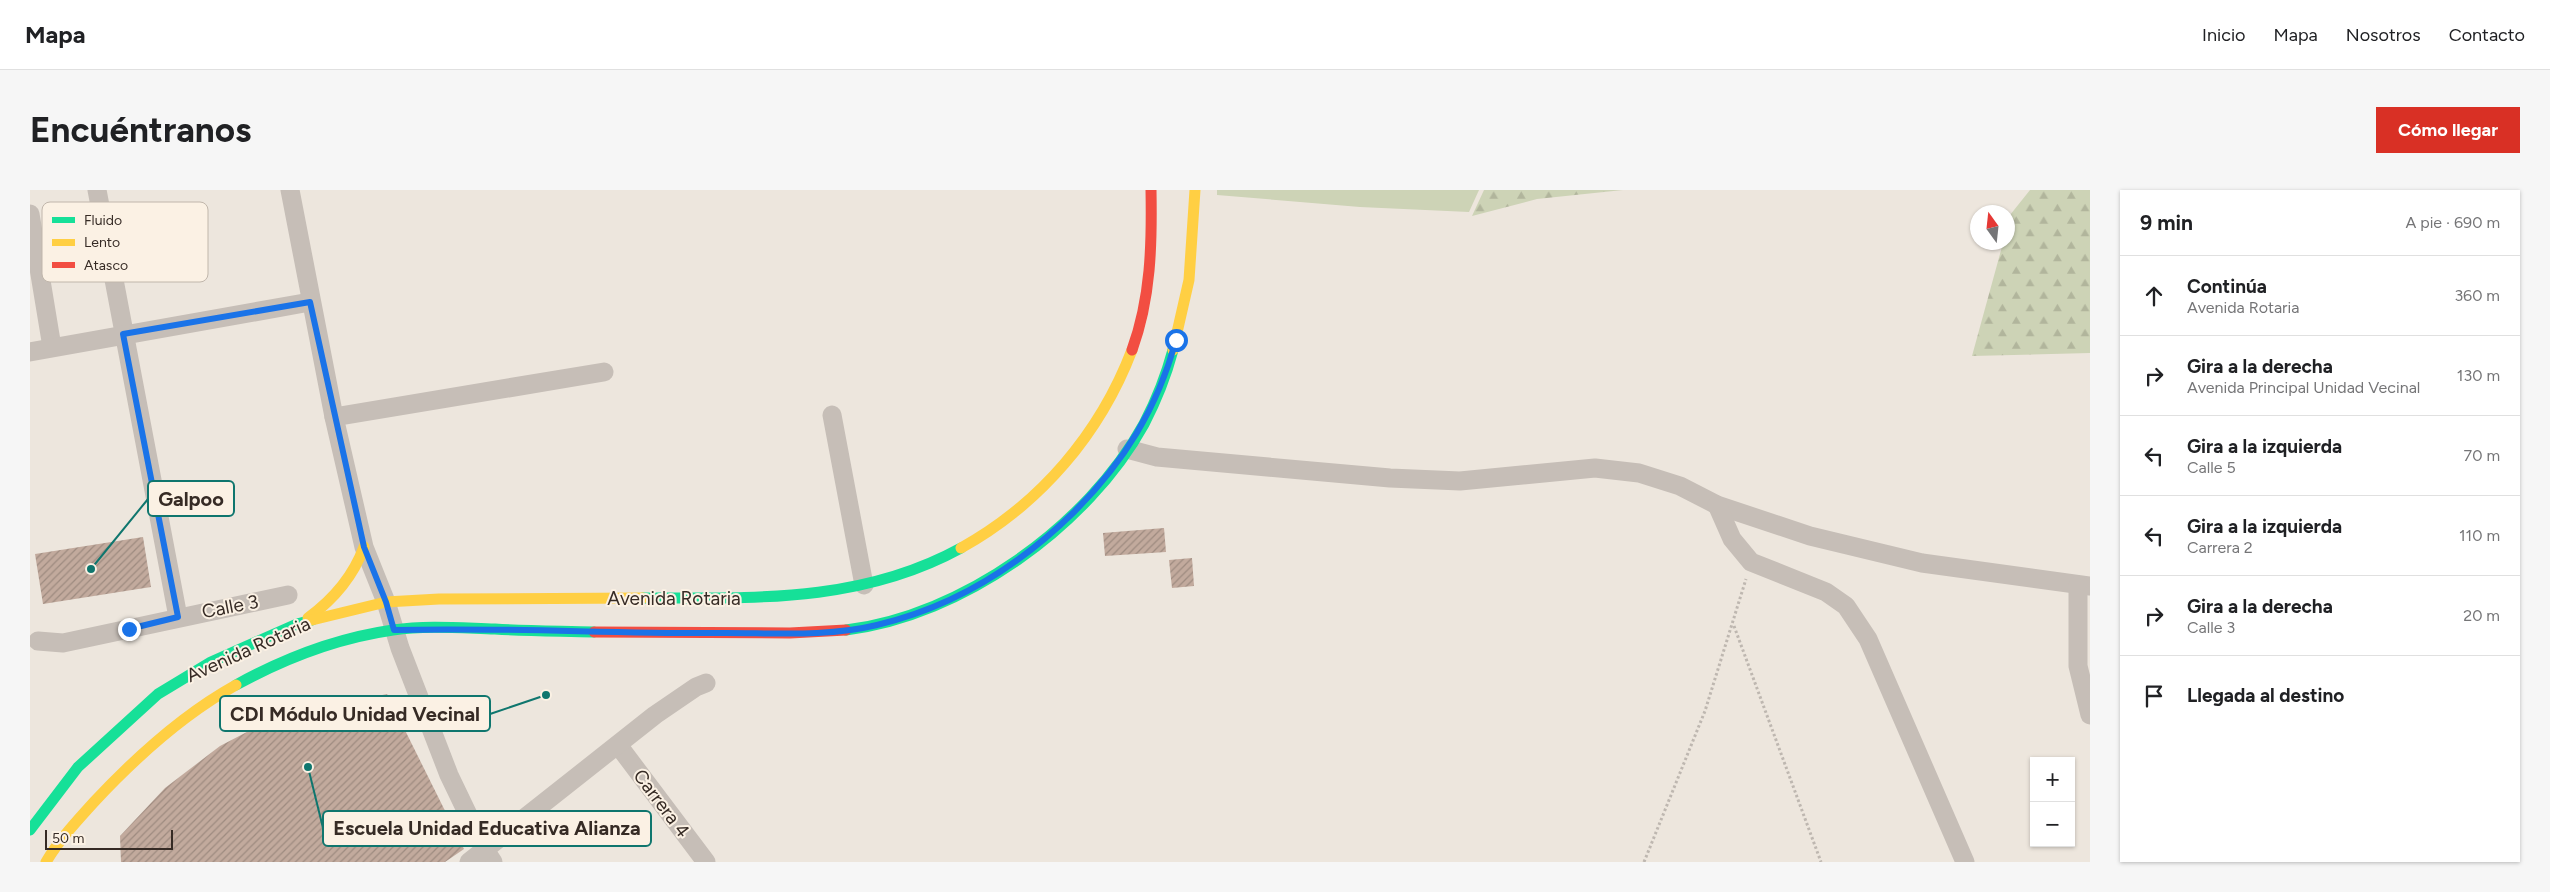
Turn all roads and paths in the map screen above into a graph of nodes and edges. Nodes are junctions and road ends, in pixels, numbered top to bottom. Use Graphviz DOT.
graph roads {
  1 [pos="290,190"];
  2 [pos="1151,190"];
  3 [pos="1195,190"];
  4 [pos="30,214"];
  5 [pos="114,282"];
  6 [pos="310,302"];
  7 [pos="123,334"];
  8 [pos="52,347"];
  9 [pos="30,352"];
  10 [pos="604,372"];
  11 [pos="832,415"];
  12 [pos="334,417"];
  13 [pos="1127,449"];
  14 [pos="1717,505"];
  15 [pos="364,547"];
  16 [pos="1751,562"];
  17 [pos="864,585"];
  18 [pos="2084,585"];
  19 [pos="288,595"];
  20 [pos="386,602"];
  21 [pos="178,617"];
  22 [pos="297,624"];
  23 [pos="1734,625"];
  24 [pos="394,630"];
  25 [pos="33,642"];
  26 [pos="701,685"];
  27 [pos="2090,715"];
  28 [pos="618,745"];
  29 [pos="30,830"];
  30 [pos="489,856"];
  31 [pos="46,862"];
  32 [pos="469,862"];
  33 [pos="706,862"];
  34 [pos="1644,862"];
  35 [pos="1821,862"];
  36 [pos="1964,862"];
  1 -- 6 [label="street"];
  2 -- 17 [label="main road, Avenida Rotaria"];
  3 -- 13 [label="main road, Avenida Rotaria"];
  4 -- 8 [label="street"];
  5 -- 7 [label="street"];
  6 -- 7 [label="street"];
  6 -- 12 [label="street"];
  7 -- 8 [label="street"];
  7 -- 21 [label="street"];
  8 -- 9 [label="street"];
  10 -- 12 [label="street"];
  11 -- 17 [label="street"];
  12 -- 15 [label="street"];
  13 -- 14 [label="street"];
  13 -- 24 [label="main road, Avenida Rotaria"];
  14 -- 16 [label="street"];
  14 -- 18 [label="street"];
  15 -- 20 [label="street"];
  15 -- 22 [label="main road"];
  16 -- 23 [label="path"];
  16 -- 36 [label="street"];
  17 -- 20 [label="main road, Avenida Rotaria"];
  18 -- 27 [label="street"];
  19 -- 21 [label="street, Calle 3"];
  20 -- 22 [label="main road, Avenida Rotaria"];
  20 -- 24 [label="street"];
  21 -- 25 [label="street, Calle 3"];
  22 -- 29 [label="main road, Avenida Rotaria"];
  23 -- 34 [label="path"];
  23 -- 35 [label="path"];
  24 -- 30 [label="street"];
  24 -- 31 [label="main road, Avenida Rotaria"];
  26 -- 28 [label="street"];
  28 -- 30 [label="street"];
  28 -- 33 [label="street, Carrera 4"];
  30 -- 32 [label="street"];
}
